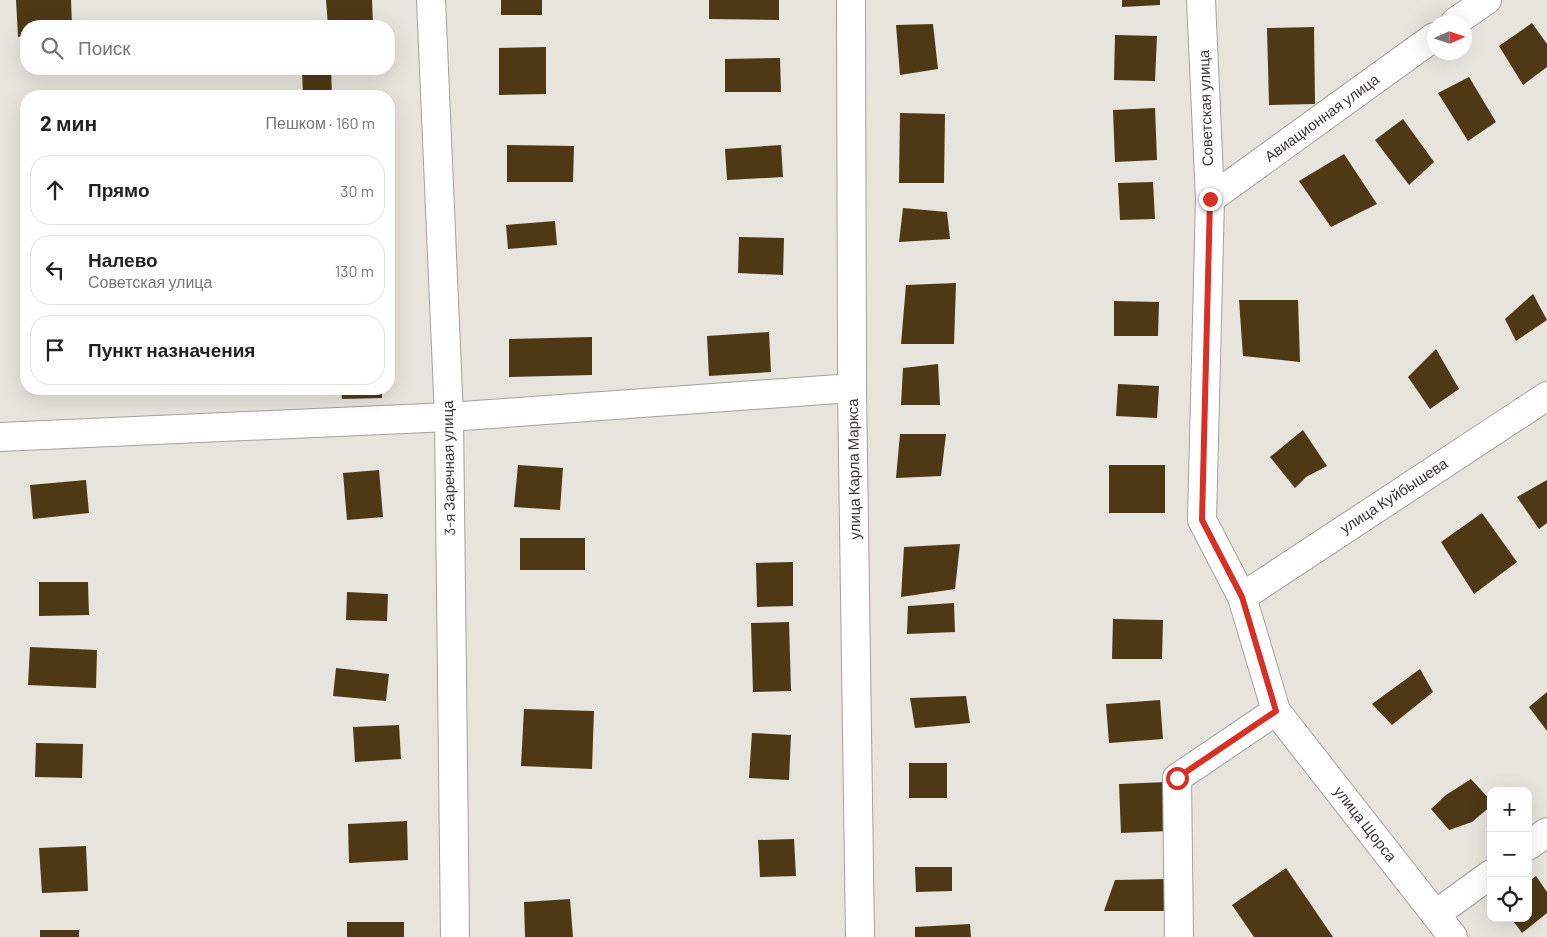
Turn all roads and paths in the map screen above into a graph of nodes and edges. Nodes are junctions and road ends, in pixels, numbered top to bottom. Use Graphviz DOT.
graph roads {
  1 [pos="431,0"];
  2 [pos="851,0"];
  3 [pos="1201,0"];
  4 [pos="1487,0"];
  5 [pos="1465,15"];
  6 [pos="1427,43"];
  7 [pos="1210,199"];
  8 [pos="852,388"];
  9 [pos="1547,396"];
  10 [pos="449,417"];
  11 [pos="0,437"];
  12 [pos="1242,597"];
  13 [pos="1276,711"];
  14 [pos="1547,832"];
  15 [pos="1532,843"];
  16 [pos="1487,877"];
  17 [pos="1436,914"];
  18 [pos="455,937"];
  19 [pos="860,937"];
  20 [pos="1179,937"];
  21 [pos="1453,937"];
  1 -- 10 [label="street, 3-я Заречная улица"];
  2 -- 8 [label="street, улица Карла Маркса"];
  3 -- 7 [label="street, Советская улица"];
  4 -- 5 [label="street"];
  6 -- 7 [label="street, Авиационная улица"];
  7 -- 12 [label="street, Советская улица"];
  8 -- 10 [label="street"];
  8 -- 19 [label="street, улица Карла Маркса"];
  9 -- 12 [label="street, улица Куйбышева"];
  10 -- 11 [label="street"];
  10 -- 18 [label="street, 3-я Заречная улица"];
  12 -- 13 [label="street, Советская улица"];
  13 -- 17 [label="street, улица Щорса"];
  13 -- 20 [label="street"];
  14 -- 15 [label="street"];
  16 -- 17 [label="street"];
  17 -- 21 [label="street, улица Щорса"];
}
